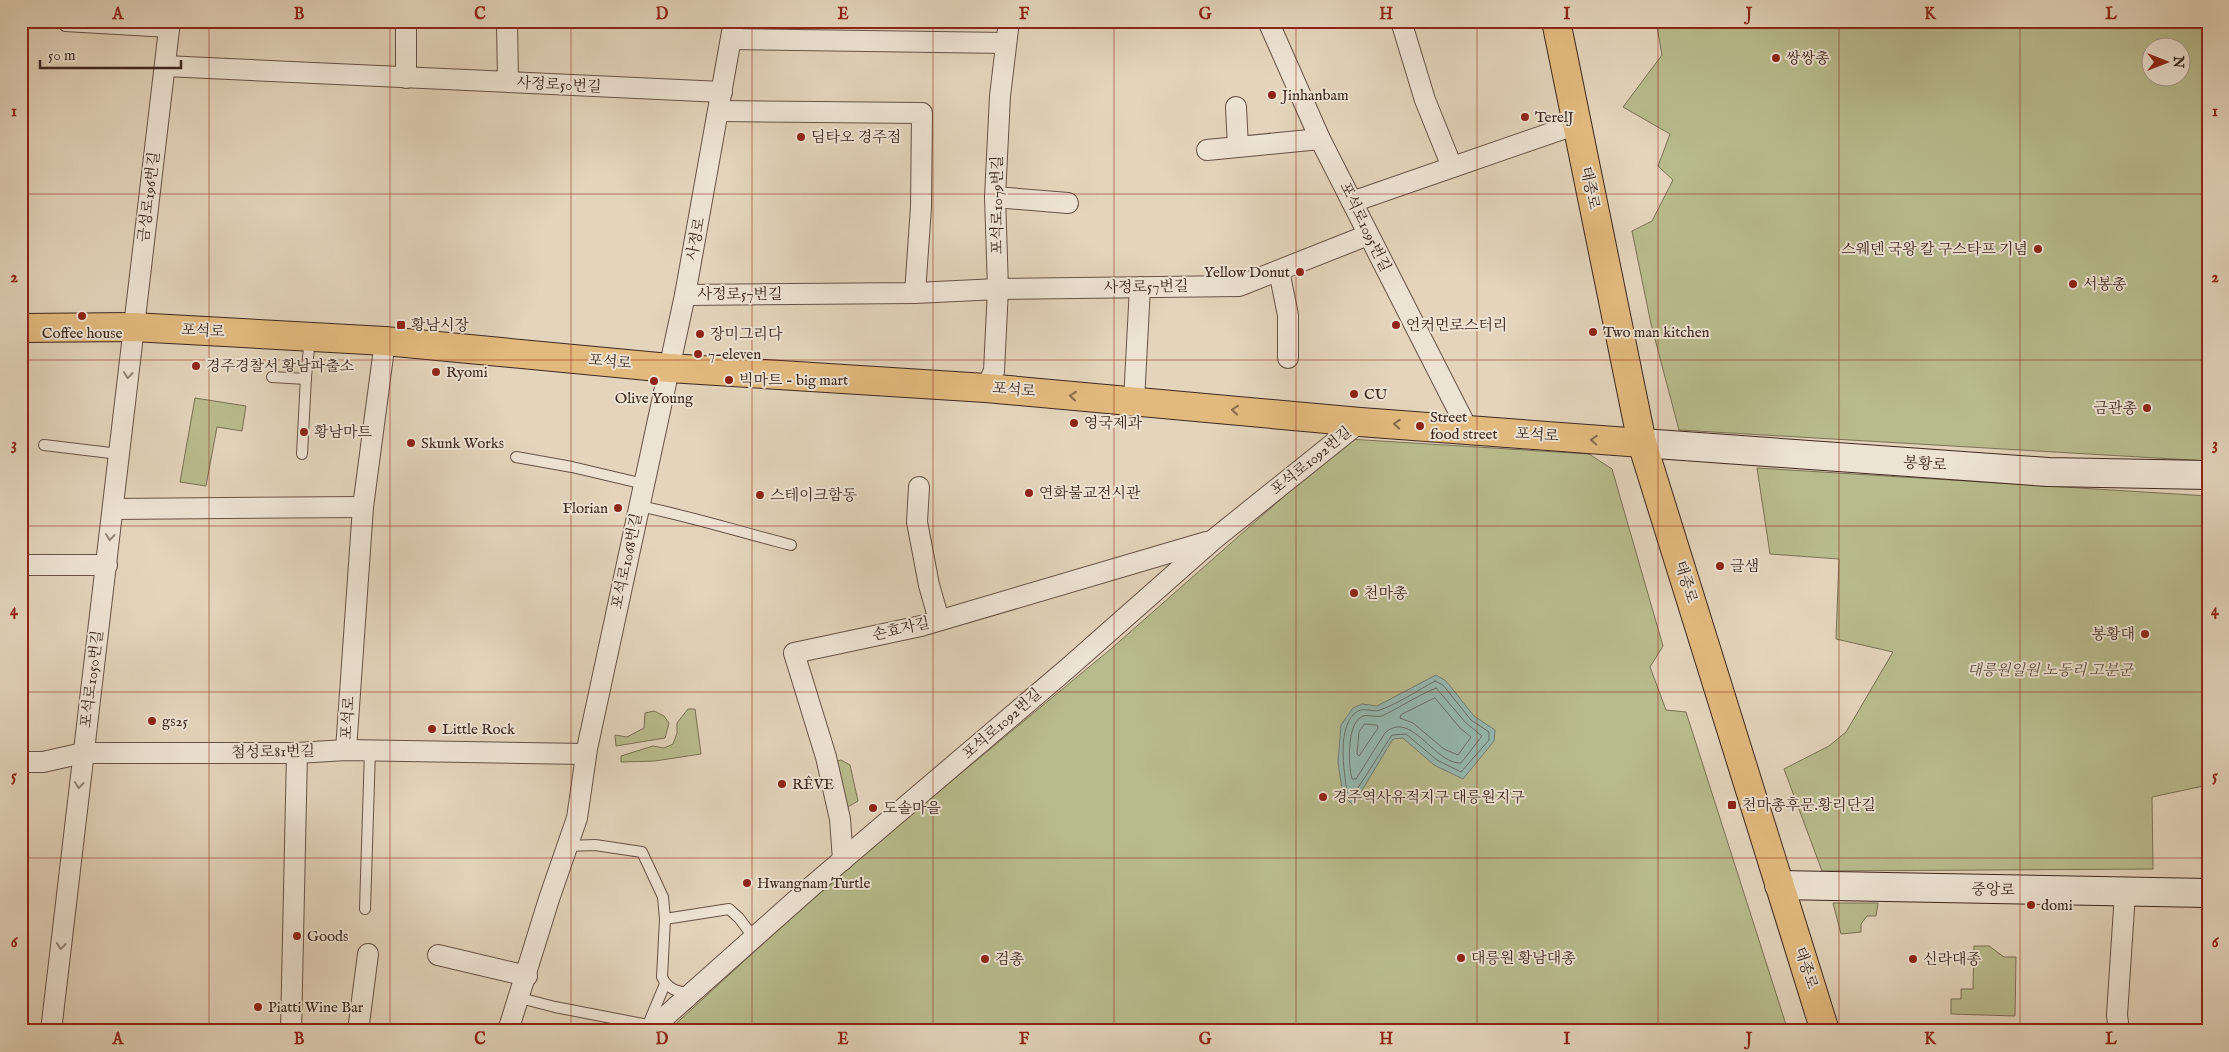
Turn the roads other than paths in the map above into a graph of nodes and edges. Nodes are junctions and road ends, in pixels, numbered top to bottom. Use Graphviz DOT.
graph roads {
  1 [pos="406,21"];
  2 [pos="507,21"];
  3 [pos="1009,21"];
  4 [pos="1268,21"];
  5 [pos="1401,21"];
  6 [pos="1556,21"];
  7 [pos="65,26"];
  8 [pos="170,26"];
  9 [pos="733,30"];
  10 [pos="1006,43"];
  11 [pos="165,66"];
  12 [pos="401,78"];
  13 [pos="508,82"];
  14 [pos="721,102"];
  15 [pos="1236,108"];
  16 [pos="1578,124"];
  17 [pos="1320,139"];
  18 [pos="1238,146"];
  19 [pos="1206,150"];
  20 [pos="1452,168"];
  21 [pos="995,197"];
  22 [pos="1352,202"];
  23 [pos="1068,203"];
  24 [pos="1368,235"];
  25 [pos="1279,271"];
  26 [pos="1140,288"];
  27 [pos="998,289"];
  28 [pos="915,293"];
  29 [pos="685,295"];
  30 [pos="133,327"];
  31 [pos="21,328"];
  32 [pos="310,337"];
  33 [pos="385,341"];
  34 [pos="1288,358"];
  35 [pos="669,368"];
  36 [pos="272,377"];
  37 [pos="306,379"];
  38 [pos="986,388"];
  39 [pos="1134,401"];
  40 [pos="1360,422"];
  41 [pos="1468,430"];
  42 [pos="1642,443"];
  43 [pos="44,445"];
  44 [pos="119,454"];
  45 [pos="302,454"];
  46 [pos="516,457"];
  47 [pos="2208,475"];
  48 [pos="644,484"];
  49 [pos="919,487"];
  50 [pos="639,506"];
  51 [pos="363,507"];
  52 [pos="113,509"];
  53 [pos="1213,540"];
  54 [pos="791,545"];
  55 [pos="107,564"];
  56 [pos="21,565"];
  57 [pos="939,620"];
  58 [pos="346,750"];
  59 [pos="370,750"];
  60 [pos="83,753"];
  61 [pos="297,753"];
  62 [pos="586,754"];
  63 [pos="21,762"];
  64 [pos="567,846"];
  65 [pos="843,860"];
  66 [pos="1779,886"];
  67 [pos="2125,893"];
  68 [pos="2208,893"];
  69 [pos="365,910"];
  70 [pos="665,919"];
  71 [pos="754,938"];
  72 [pos="368,954"];
  73 [pos="438,955"];
  74 [pos="527,976"];
  75 [pos="665,984"];
  76 [pos="692,993"];
  77 [pos="520,998"];
  78 [pos="648,1029"];
  79 [pos="51,1031"];
  80 [pos="291,1031"];
  81 [pos="358,1031"];
  82 [pos="508,1031"];
  83 [pos="1826,1031"];
  84 [pos="2119,1031"];
  1 -- 12 [label="street"];
  2 -- 13 [label="street"];
  3 -- 10 [label="street, 포석로1079번길"];
  4 -- 17 [label="street, 포석로1095번길"];
  5 -- 20 [label="street"];
  6 -- 16 [label="main road, 태종로"];
  7 -- 8 [label="lane"];
  8 -- 11 [label="street, 금성로196번길"];
  9 -- 10 [label="street"];
  9 -- 14 [label="street, 사정로"];
  10 -- 21 [label="street, 포석로1079번길"];
  11 -- 12 [label="street"];
  11 -- 30 [label="street, 금성로196번길"];
  12 -- 13 [label="street, 사정로50번길"];
  13 -- 14 [label="street, 사정로50번길"];
  14 -- 28 [label="street"];
  14 -- 29 [label="street, 사정로"];
  15 -- 18 [label="street"];
  16 -- 20 [label="street"];
  16 -- 42 [label="main road, 태종로"];
  17 -- 18 [label="street"];
  17 -- 22 [label="street, 포석로1095번길"];
  18 -- 19 [label="street"];
  20 -- 22 [label="street"];
  21 -- 23 [label="street"];
  21 -- 27 [label="street, 포석로1079번길"];
  22 -- 24 [label="street, 포석로1095번길"];
  24 -- 25 [label="street, 사정로57번길"];
  24 -- 41 [label="street, 포석로1095번길"];
  25 -- 26 [label="street, 사정로57번길"];
  25 -- 34 [label="street"];
  26 -- 27 [label="street, 사정로57번길"];
  26 -- 39 [label="street"];
  27 -- 28 [label="street, 사정로57번길"];
  27 -- 38 [label="street, 포석로1079번길"];
  28 -- 29 [label="street, 사정로57번길"];
  29 -- 35 [label="street, 사정로"];
  30 -- 31 [label="main road, 포석로"];
  30 -- 32 [label="main road, 포석로"];
  30 -- 44 [label="street, 포석로1050번길, one-way"];
  32 -- 33 [label="main road, 포석로"];
  32 -- 37 [label="lane"];
  33 -- 35 [label="main road, 포석로"];
  33 -- 51 [label="street, 포석로"];
  35 -- 38 [label="main road, 포석로"];
  35 -- 48 [label="street, 포석로1068번길"];
  36 -- 37 [label="lane"];
  37 -- 45 [label="lane"];
  39 -- 38 [label="main road, 포석로, one-way"];
  40 -- 39 [label="main road, 포석로, one-way"];
  41 -- 40 [label="main road, 포석로, one-way"];
  40 -- 53 [label="street, 포석로1092번길"];
  42 -- 41 [label="main road, 포석로, one-way"];
  42 -- 47 [label="street, 봉황로"];
  42 -- 66 [label="main road, 태종로"];
  43 -- 44 [label="lane"];
  44 -- 52 [label="street, 포석로1050번길"];
  46 -- 48 [label="lane"];
  48 -- 50 [label="street, 포석로1068번길"];
  49 -- 57 [label="street"];
  50 -- 54 [label="lane"];
  50 -- 62 [label="street, 포석로1068번길"];
  51 -- 52 [label="street"];
  51 -- 58 [label="street, 포석로"];
  52 -- 55 [label="street, 포석로1050번길, one-way"];
  53 -- 57 [label="street, 손효자길"];
  53 -- 65 [label="street, 포석로1092번길"];
  55 -- 56 [label="street"];
  55 -- 60 [label="street, 포석로1050번길"];
  57 -- 65 [label="street, 손효자길"];
  58 -- 59 [label="street, 첨성로81번길"];
  58 -- 61 [label="street, 첨성로81번길"];
  59 -- 62 [label="street, 첨성로81번길"];
  59 -- 69 [label="lane"];
  60 -- 61 [label="street, 첨성로81번길"];
  60 -- 63 [label="street, 첨성로81번길"];
  60 -- 79 [label="street, 포석로1050번길, one-way"];
  61 -- 80 [label="street"];
  62 -- 64 [label="street, 포석로1068번길"];
  64 -- 70 [label="lane"];
  64 -- 74 [label="street, 포석로1068번길"];
  65 -- 71 [label="street, 포석로1092번길"];
  66 -- 67 [label="street, 중앙로"];
  66 -- 83 [label="main road, 태종로"];
  67 -- 68 [label="street, 중앙로"];
  67 -- 84 [label="street"];
  70 -- 71 [label="lane"];
  70 -- 75 [label="lane"];
  71 -- 76 [label="street, 포석로1092번길"];
  72 -- 81 [label="street"];
  73 -- 74 [label="street"];
  74 -- 77 [label="street, 포석로1068번길"];
  75 -- 76 [label="lane"];
  75 -- 78 [label="lane"];
  76 -- 78 [label="street, 포석로1092번길"];
  77 -- 78 [label="lane"];
  77 -- 82 [label="street, 포석로1068번길"];
}
